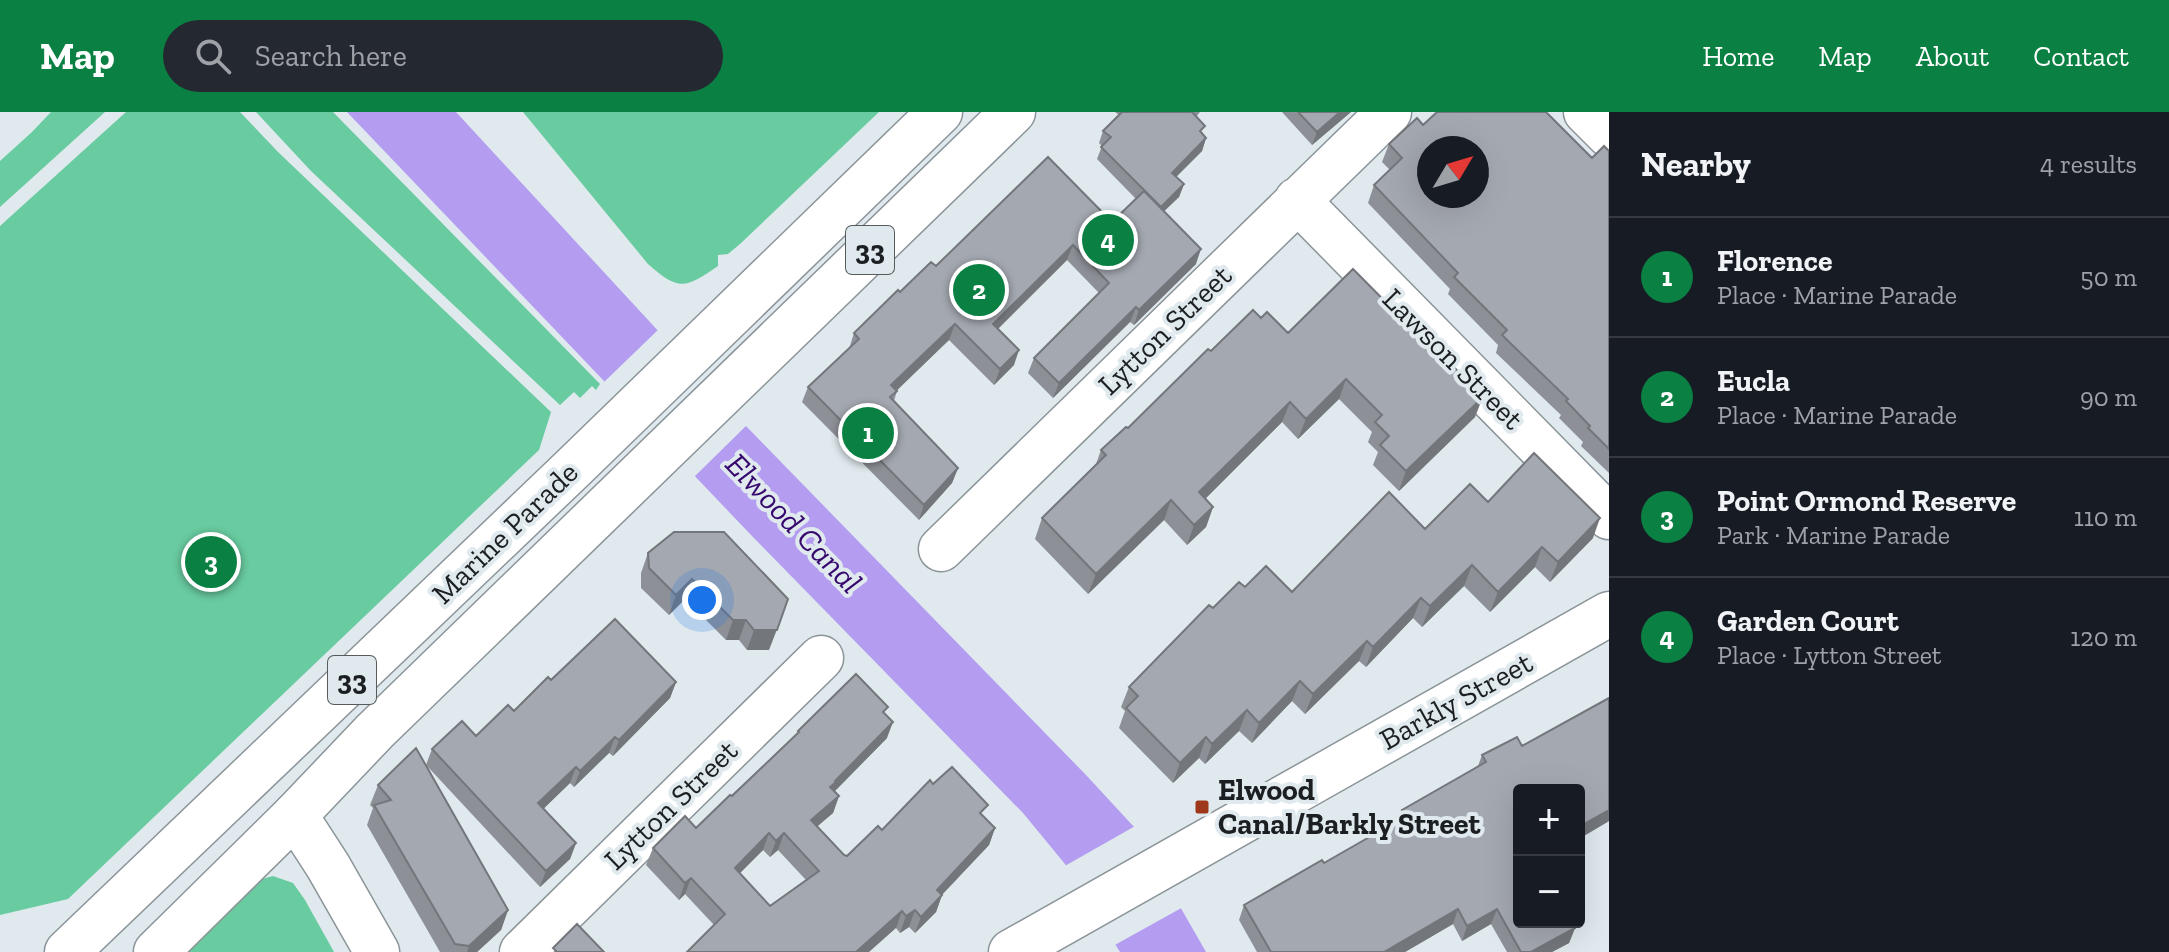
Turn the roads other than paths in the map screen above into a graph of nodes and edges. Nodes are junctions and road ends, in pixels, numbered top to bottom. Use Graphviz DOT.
graph roads {
  1 [pos="940,112"];
  2 [pos="1013,112"];
  3 [pos="1389,112"];
  4 [pos="1586,112"];
  5 [pos="1609,135"];
  6 [pos="1297,200"];
  7 [pos="1609,517"];
  8 [pos="941,549"];
  9 [pos="1609,614"];
  10 [pos="821,658"];
  11 [pos="295,815"];
  12 [pos="67,952"];
  13 [pos="156,952"];
  14 [pos="377,952"];
  15 [pos="522,952"];
  16 [pos="1011,952"];
  1 -- 12 [label="main road, Marine Parade / 33"];
  2 -- 11 [label="main road, Marine Parade / 33"];
  3 -- 6 [label="main road, Lytton Street"];
  4 -- 5 [label="main road"];
  6 -- 7 [label="main road, Lawson Street"];
  6 -- 8 [label="main road, Lytton Street"];
  9 -- 16 [label="main road, Barkly Street"];
  10 -- 15 [label="main road, Lytton Street"];
  11 -- 13 [label="main road, Marine Parade / 33"];
  11 -- 14 [label="main road"];
}
